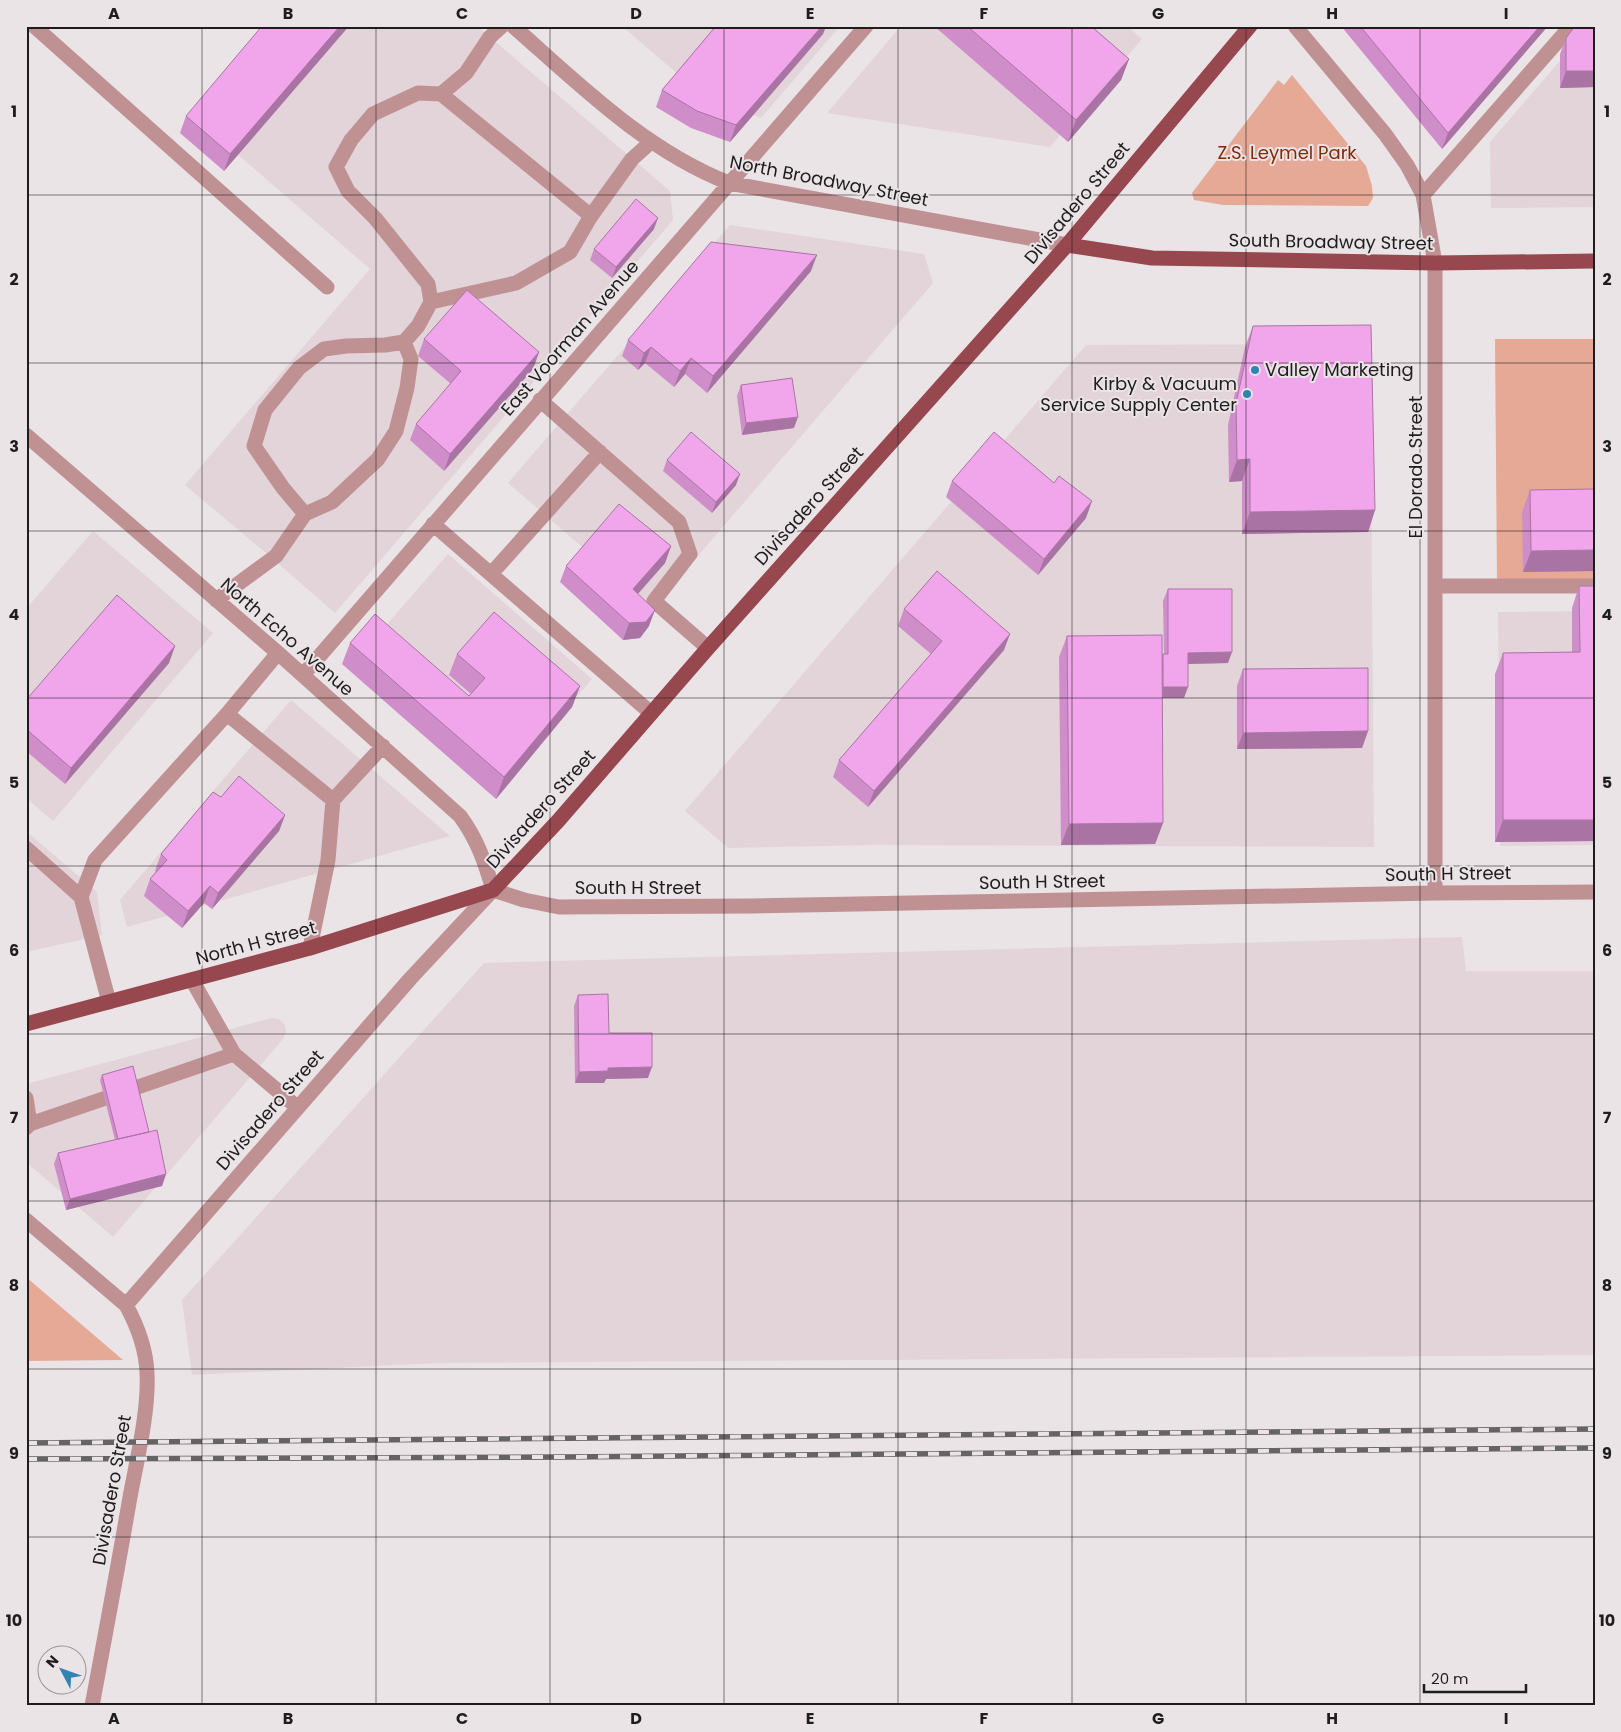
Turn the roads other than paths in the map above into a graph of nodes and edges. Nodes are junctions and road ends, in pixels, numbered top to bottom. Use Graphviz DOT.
graph roads {
  1 [pos="34,26"];
  2 [pos="502,26"];
  3 [pos="512,26"];
  4 [pos="866,26"];
  5 [pos="1250,26"];
  6 [pos="1295,26"];
  7 [pos="1571,26"];
  8 [pos="442,94"];
  9 [pos="651,142"];
  10 [pos="729,183"];
  11 [pos="1423,195"];
  12 [pos="592,216"];
  13 [pos="1067,245"];
  14 [pos="1595,261"];
  15 [pos="1435,263"];
  16 [pos="327,287"];
  17 [pos="431,302"];
  18 [pos="404,342"];
  19 [pos="540,400"];
  20 [pos="26,435"];
  21 [pos="600,452"];
  22 [pos="305,514"];
  23 [pos="434,524"];
  24 [pos="492,574"];
  25 [pos="1435,586"];
  26 [pos="1595,586"];
  27 [pos="216,600"];
  28 [pos="708,648"];
  29 [pos="278,653"];
  30 [pos="303,675"];
  31 [pos="651,713"];
  32 [pos="227,714"];
  33 [pos="383,746"];
  34 [pos="334,800"];
  35 [pos="26,848"];
  36 [pos="493,890"];
  37 [pos="1595,892"];
  38 [pos="1435,893"];
  39 [pos="81,897"];
  40 [pos="310,948"];
  41 [pos="192,980"];
  42 [pos="109,1002"];
  43 [pos="26,1024"];
  44 [pos="234,1054"];
  45 [pos="26,1098"];
  46 [pos="297,1108"];
  47 [pos="28,1126"];
  48 [pos="26,1220"];
  49 [pos="126,1305"];
  50 [pos="92,1706"];
  1 -- 16 [label="street"];
  2 -- 8 [label="street"];
  3 -- 9 [label="street, North Broadway Street"];
  4 -- 10 [label="street, East Voorman Avenue"];
  5 -- 13 [label="main road, Divisadero Street"];
  6 -- 11 [label="street, El Dorado Street"];
  7 -- 11 [label="street"];
  8 -- 12 [label="street"];
  8 -- 17 [label="street"];
  9 -- 10 [label="street, North Broadway Street"];
  9 -- 12 [label="street"];
  10 -- 13 [label="street, North Broadway Street"];
  10 -- 19 [label="street, East Voorman Avenue"];
  11 -- 15 [label="street, El Dorado Street"];
  12 -- 17 [label="street"];
  13 -- 15 [label="main road, South Broadway Street"];
  13 -- 28 [label="main road, Divisadero Street"];
  14 -- 15 [label="main road, South Broadway Street"];
  15 -- 25 [label="street, El Dorado Street"];
  17 -- 18 [label="street"];
  18 -- 22 [label="street"];
  18 -- 22 [label="street"];
  19 -- 21 [label="street"];
  19 -- 23 [label="street, East Voorman Avenue"];
  20 -- 27 [label="street, North Echo Avenue"];
  21 -- 24 [label="street"];
  21 -- 28 [label="street"];
  22 -- 27 [label="street"];
  23 -- 24 [label="street"];
  23 -- 30 [label="street, East Voorman Avenue"];
  24 -- 31 [label="street"];
  25 -- 26 [label="street"];
  25 -- 38 [label="street, El Dorado Street"];
  27 -- 29 [label="street, North Echo Avenue"];
  28 -- 31 [label="main road, Divisadero Street"];
  29 -- 30 [label="street, North Echo Avenue"];
  29 -- 32 [label="street"];
  30 -- 33 [label="street, North Echo Avenue"];
  31 -- 36 [label="main road, Divisadero Street"];
  32 -- 34 [label="street"];
  32 -- 39 [label="street"];
  33 -- 34 [label="street"];
  33 -- 36 [label="street, North Echo Avenue"];
  34 -- 40 [label="street"];
  35 -- 39 [label="street"];
  36 -- 38 [label="street, South H Street"];
  36 -- 40 [label="main road, North H Street"];
  36 -- 46 [label="street, Divisadero Street"];
  37 -- 38 [label="street, South H Street"];
  39 -- 42 [label="street"];
  40 -- 41 [label="main road, North H Street"];
  41 -- 42 [label="main road, North H Street"];
  41 -- 44 [label="street"];
  42 -- 43 [label="main road, North H Street"];
  44 -- 46 [label="street"];
  44 -- 47 [label="street"];
  45 -- 47 [label="street"];
  46 -- 49 [label="street, Divisadero Street"];
  48 -- 49 [label="street"];
  49 -- 50 [label="street, Divisadero Street"];
}
